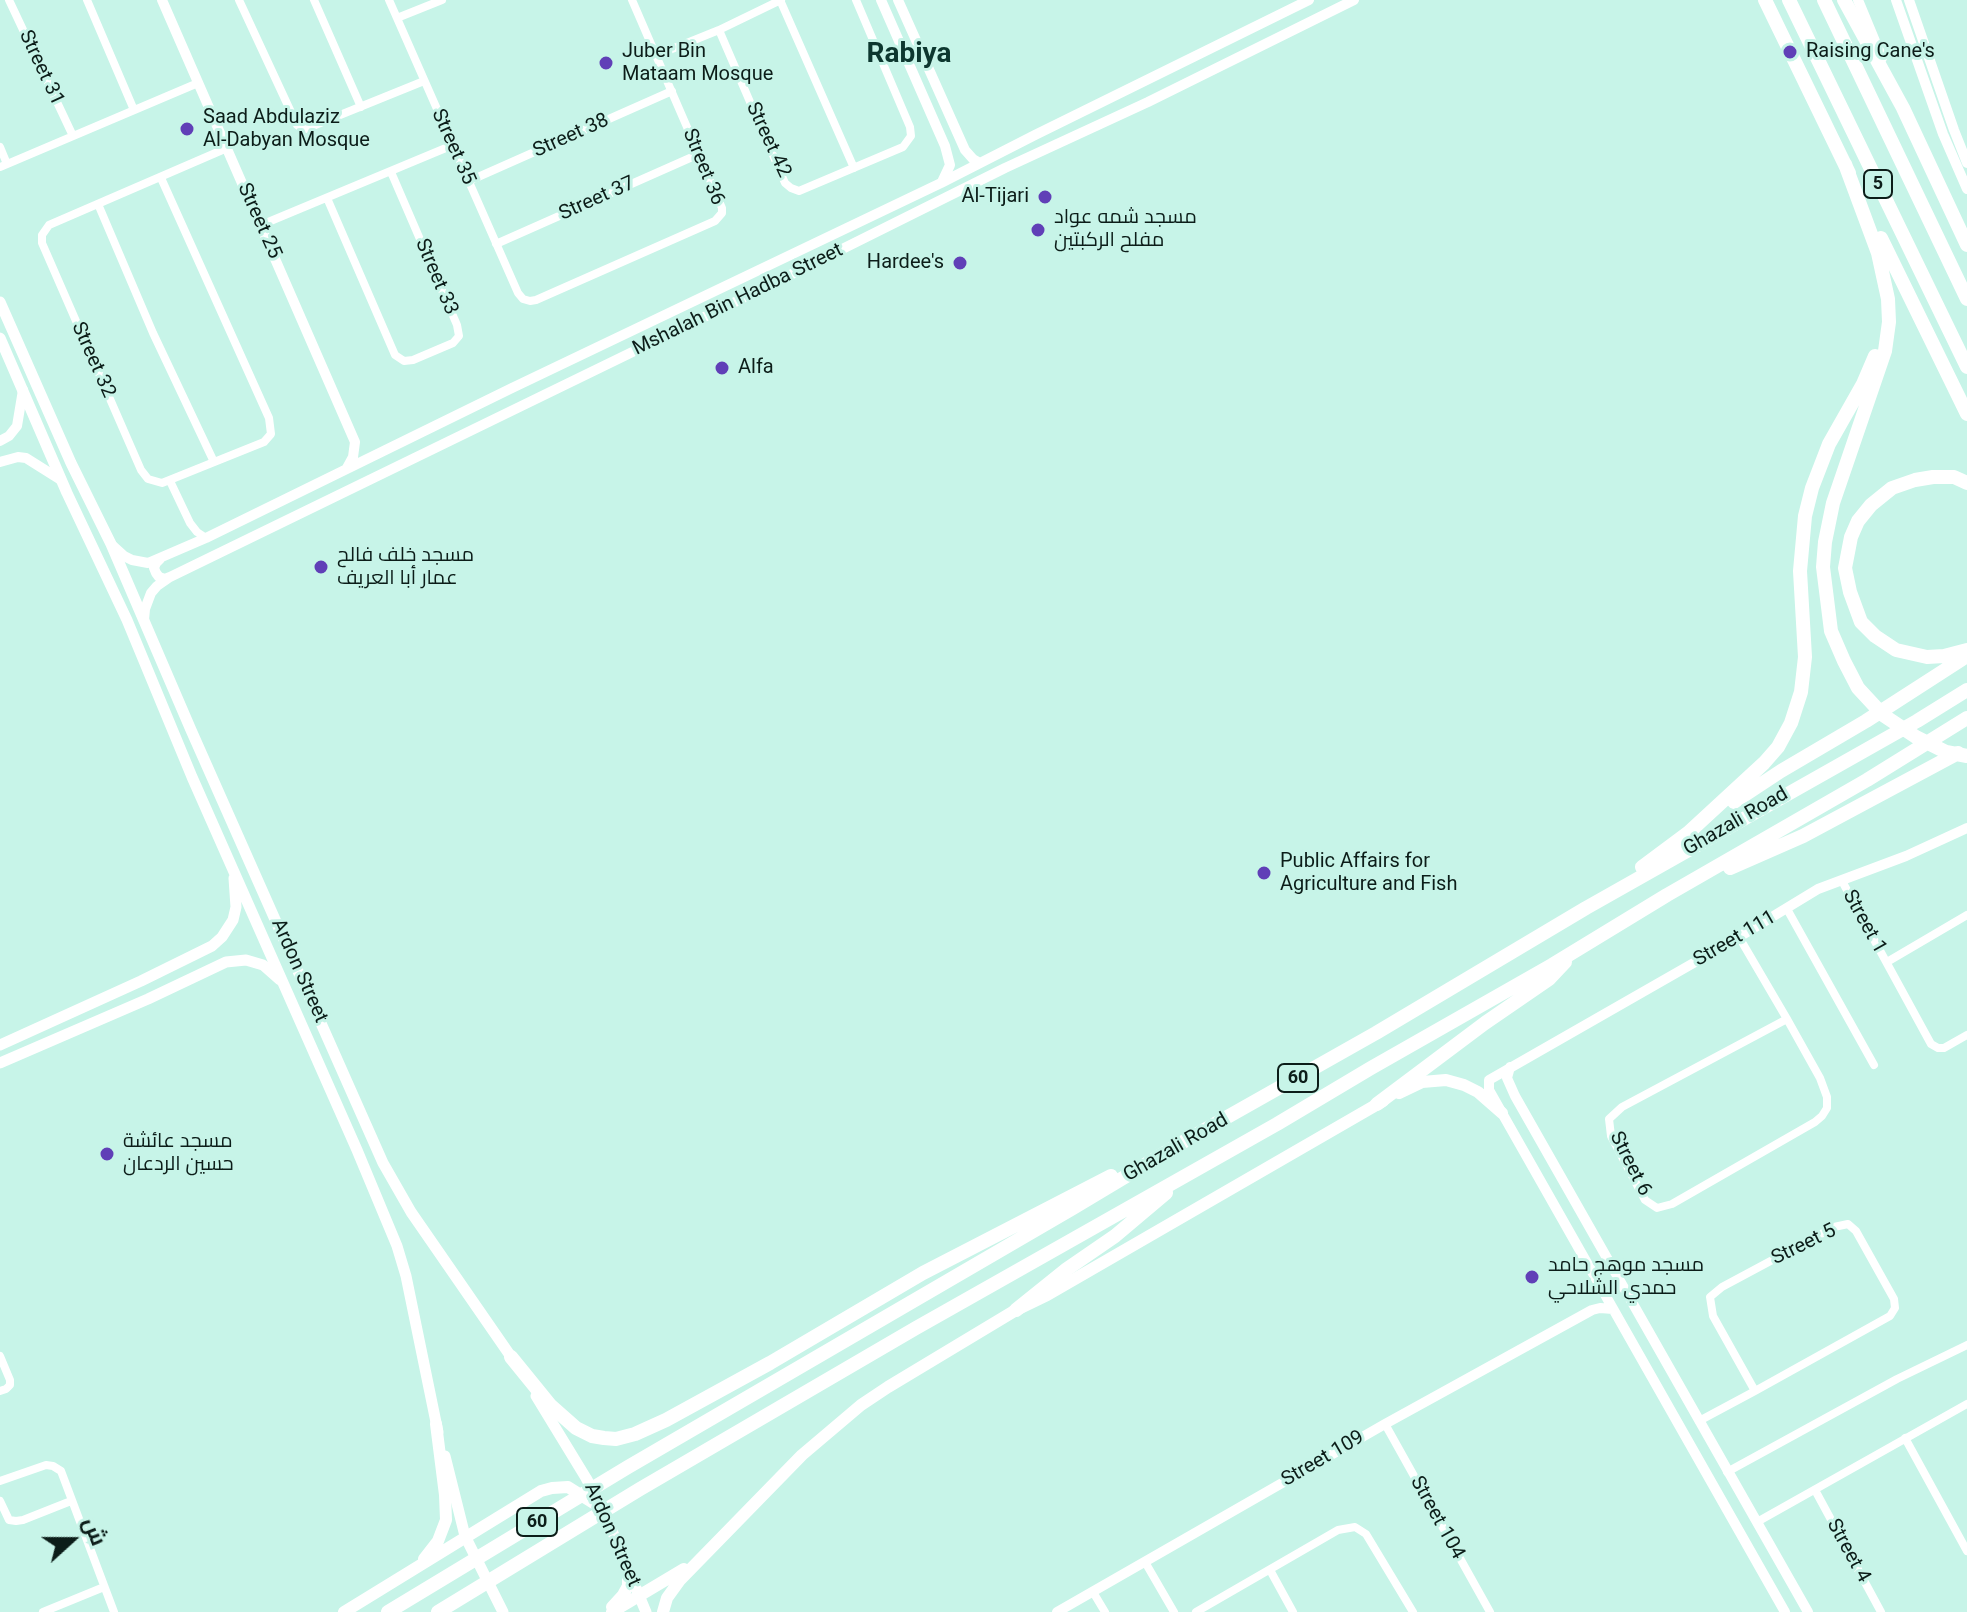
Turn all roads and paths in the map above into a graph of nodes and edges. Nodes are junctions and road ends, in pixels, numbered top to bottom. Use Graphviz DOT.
graph roads {
  1 [pos="9,0"];
  2 [pos="87,0"];
  3 [pos="162,0"];
  4 [pos="239,0"];
  5 [pos="314,0"];
  6 [pos="389,0"];
  7 [pos="442,0"];
  8 [pos="632,0"];
  9 [pos="780,0"];
  10 [pos="856,0"];
  11 [pos="881,0"];
  12 [pos="898,0"];
  13 [pos="1309,0"];
  14 [pos="1354,0"];
  15 [pos="1765,0"];
  16 [pos="1789,0"];
  17 [pos="1824,0"];
  18 [pos="1844,0"];
  19 [pos="1858,0"];
  20 [pos="1896,0"];
  21 [pos="1909,0"];
  22 [pos="397,18"];
  23 [pos="907,20"];
  24 [pos="892,26"];
  25 [pos="719,30"];
  26 [pos="657,55"];
  27 [pos="424,81"];
  28 [pos="198,83"];
  29 [pos="672,91"];
  30 [pos="361,107"];
  31 [pos="1903,108"];
  32 [pos="134,110"];
  33 [pos="1065,121"];
  34 [pos="1035,135"];
  35 [pos="73,136"];
  36 [pos="1070,138"];
  37 [pos="453,145"];
  38 [pos="0,147"];
  39 [pos="227,148"];
  40 [pos="1045,151"];
  41 [pos="699,154"];
  42 [pos="980,163"];
  43 [pos="1967,163"];
  44 [pos="1845,164"];
  45 [pos="4,166"];
  46 [pos="854,168"];
  47 [pos="391,172"];
  48 [pos="161,178"];
  49 [pos="469,181"];
  50 [pos="941,183"];
  51 [pos="1967,189"];
  52 [pos="1944,196"];
  53 [pos="327,198"];
  54 [pos="98,204"];
  55 [pos="261,225"];
  56 [pos="1967,238"];
  57 [pos="496,244"];
  58 [pos="1967,245"];
  59 [pos="1895,266"];
  60 [pos="518,293"];
  61 [pos="1967,299"];
  62 [pos="0,302"];
  63 [pos="1887,330"];
  64 [pos="0,338"];
  65 [pos="1967,367"];
  66 [pos="512,388"];
  67 [pos="23,390"];
  68 [pos="1967,395"];
  69 [pos="520,405"];
  70 [pos="1967,414"];
  71 [pos="0,441"];
  72 [pos="355,442"];
  73 [pos="382,453"];
  74 [pos="0,462"];
  75 [pos="214,462"];
  76 [pos="345,471"];
  77 [pos="61,480"];
  78 [pos="170,481"];
  79 [pos="1967,483"];
  80 [pos="206,538"];
  81 [pos="111,544"];
  82 [pos="160,559"];
  83 [pos="170,577"];
  84 [pos="144,620"];
  85 [pos="1967,653"];
  86 [pos="1967,690"];
  87 [pos="1967,718"];
  88 [pos="1967,748"];
  89 [pos="1967,756"];
  90 [pos="192,777"];
  91 [pos="230,817"];
  92 [pos="1967,828"];
  93 [pos="1687,834"];
  94 [pos="234,870"];
  95 [pos="1842,881"];
  96 [pos="1667,895"];
  97 [pos="1586,908"];
  98 [pos="1787,909"];
  99 [pos="1967,915"];
  100 [pos="1739,937"];
  101 [pos="1575,951"];
  102 [pos="1887,962"];
  103 [pos="141,981"];
  104 [pos="283,982"];
  105 [pos="148,999"];
  106 [pos="1787,1019"];
  107 [pos="1967,1035"];
  108 [pos="0,1045"];
  109 [pos="0,1063"];
  110 [pos="1874,1065"];
  111 [pos="1510,1067"];
  112 [pos="323,1072"];
  113 [pos="1377,1104"];
  114 [pos="359,1108"];
  115 [pos="1502,1113"];
  116 [pos="1539,1140"];
  117 [pos="1183,1142"];
  118 [pos="1522,1149"];
  119 [pos="1184,1176"];
  120 [pos="1602,1290"];
  121 [pos="1613,1309"];
  122 [pos="1016,1310"];
  123 [pos="1592,1310"];
  124 [pos="1967,1345"];
  125 [pos="0,1356"];
  126 [pos="511,1357"];
  127 [pos="0,1391"];
  128 [pos="1755,1391"];
  129 [pos="1967,1404"];
  130 [pos="1699,1421"];
  131 [pos="436,1424"];
  132 [pos="1385,1424"];
  133 [pos="1905,1438"];
  134 [pos="1727,1472"];
  135 [pos="0,1481"];
  136 [pos="1815,1490"];
  137 [pos="0,1501"];
  138 [pos="71,1501"];
  139 [pos="603,1509"];
  140 [pos="1757,1522"];
  141 [pos="465,1536"];
  142 [pos="1967,1551"];
  143 [pos="700,1560"];
  144 [pos="1145,1562"];
  145 [pos="1270,1570"];
  146 [pos="628,1571"];
  147 [pos="407,1572"];
  148 [pos="104,1587"];
  149 [pos="1093,1592"];
  150 [pos="640,1597"];
  151 [pos="69,1608"];
  152 [pos="43,1612"];
  153 [pos="114,1612"];
  154 [pos="344,1612"];
  155 [pos="388,1612"];
  156 [pos="438,1612"];
  157 [pos="503,1612"];
  158 [pos="609,1612"];
  159 [pos="646,1612"];
  160 [pos="663,1612"];
  161 [pos="1057,1612"];
  162 [pos="1105,1612"];
  163 [pos="1174,1612"];
  164 [pos="1196,1612"];
  165 [pos="1293,1612"];
  166 [pos="1413,1612"];
  167 [pos="1490,1612"];
  168 [pos="1785,1612"];
  169 [pos="1808,1612"];
  170 [pos="1881,1612"];
  1 -- 35 [label="street, Street 31"];
  2 -- 32 [label="street"];
  3 -- 28 [label="street, Street 25"];
  4 -- 30 [label="street"];
  5 -- 30 [label="street"];
  6 -- 22 [label="street, Street 35"];
  7 -- 22 [label="street"];
  8 -- 26 [label="street, Street 36"];
  9 -- 25 [label="street"];
  9 -- 46 [label="street"];
  10 -- 46 [label="street, Street 42"];
  11 -- 24 [label="street"];
  12 -- 23 [label="street"];
  13 -- 33 [label="street, Mshalah Bin Hadba Street"];
  14 -- 36 [label="street, Mshalah Bin Hadba Street"];
  15 -- 44 [label="highway"];
  16 -- 65 [label="highway, 5"];
  17 -- 61 [label="highway, 5"];
  18 -- 31 [label="highway"];
  19 -- 31 [label="street"];
  20 -- 51 [label="street"];
  21 -- 43 [label="street"];
  22 -- 27 [label="street, Street 35"];
  23 -- 24 [label="street"];
  23 -- 42 [label="street"];
  24 -- 50 [label="street"];
  25 -- 26 [label="street"];
  25 -- 46 [label="street, Street 42"];
  26 -- 29 [label="street, Street 36"];
  27 -- 30 [label="street"];
  27 -- 37 [label="street, Street 35"];
  28 -- 32 [label="street"];
  28 -- 39 [label="street, Street 25"];
  29 -- 41 [label="street, Street 36"];
  29 -- 49 [label="street, Street 38"];
  31 -- 52 [label="highway"];
  32 -- 35 [label="street"];
  33 -- 34 [label="street, Mshalah Bin Hadba Street"];
  33 -- 36 [label="street"];
  34 -- 40 [label="street"];
  34 -- 42 [label="street, Mshalah Bin Hadba Street"];
  35 -- 45 [label="street"];
  36 -- 40 [label="street, Mshalah Bin Hadba Street"];
  37 -- 47 [label="street"];
  37 -- 49 [label="street, Street 35"];
  38 -- 45 [label="street"];
  39 -- 48 [label="street, Street 32"];
  39 -- 55 [label="street, Street 25"];
  40 -- 69 [label="street, Mshalah Bin Hadba Street"];
  41 -- 57 [label="street, Street 37"];
  41 -- 60 [label="street, Street 36"];
  42 -- 50 [label="street, Mshalah Bin Hadba Street"];
  44 -- 59 [label="highway"];
  44 -- 63 [label="highway"];
  47 -- 53 [label="street"];
  47 -- 53 [label="street, Street 33"];
  48 -- 54 [label="street, Street 32"];
  48 -- 75 [label="street"];
  49 -- 57 [label="street, Street 35"];
  50 -- 66 [label="street, Mshalah Bin Hadba Street"];
  52 -- 56 [label="highway"];
  52 -- 58 [label="highway"];
  53 -- 55 [label="street"];
  54 -- 75 [label="street"];
  54 -- 78 [label="street, Street 32"];
  55 -- 72 [label="street, Street 25"];
  57 -- 60 [label="street, Street 35"];
  59 -- 68 [label="highway"];
  59 -- 70 [label="highway"];
  62 -- 81 [label="main road, Ardon Street"];
  63 -- 89 [label="highway"];
  63 -- 93 [label="highway"];
  64 -- 67 [label="main road, Ardon Street"];
  66 -- 69 [label="street"];
  66 -- 73 [label="street, Mshalah Bin Hadba Street"];
  67 -- 71 [label="street"];
  67 -- 77 [label="main road, Ardon Street"];
  69 -- 83 [label="street, Mshalah Bin Hadba Street"];
  72 -- 73 [label="street"];
  72 -- 76 [label="street"];
  73 -- 76 [label="street, Mshalah Bin Hadba Street"];
  74 -- 77 [label="street"];
  75 -- 78 [label="street"];
  76 -- 80 [label="street, Mshalah Bin Hadba Street"];
  77 -- 90 [label="main road, Ardon Street"];
  78 -- 80 [label="street"];
  79 -- 85 [label="highway"];
  80 -- 82 [label="street, Mshalah Bin Hadba Street"];
  81 -- 82 [label="street"];
  81 -- 84 [label="main road, Ardon Street"];
  82 -- 83 [label="street"];
  83 -- 84 [label="street, Mshalah Bin Hadba Street"];
  84 -- 91 [label="main road, Ardon Street"];
  85 -- 93 [label="highway"];
  86 -- 97 [label="highway, Ghazali Road / 60"];
  87 -- 96 [label="highway, Ghazali Road / 60"];
  88 -- 96 [label="highway"];
  90 -- 91 [label="main road"];
  90 -- 94 [label="main road, Ardon Street"];
  91 -- 114 [label="main road, Ardon Street"];
  92 -- 95 [label="street, Street 111"];
  93 -- 97 [label="highway"];
  94 -- 103 [label="main road"];
  94 -- 104 [label="main road, Ardon Street"];
  95 -- 98 [label="street, Street 111"];
  95 -- 102 [label="street, Street 1"];
  96 -- 101 [label="highway, Ghazali Road / 60"];
  97 -- 117 [label="highway, Ghazali Road / 60"];
  98 -- 100 [label="street, Street 111"];
  98 -- 110 [label="street"];
  99 -- 102 [label="street, Street 1"];
  100 -- 106 [label="street, Street 6"];
  100 -- 111 [label="street, Street 111"];
  101 -- 113 [label="highway"];
  101 -- 119 [label="highway, Ghazali Road / 60"];
  102 -- 107 [label="street, Street 1"];
  103 -- 105 [label="main road"];
  103 -- 108 [label="main road"];
  104 -- 105 [label="main road"];
  104 -- 112 [label="main road, Ardon Street"];
  105 -- 109 [label="main road"];
  106 -- 106 [label="street, Street 6"];
  111 -- 115 [label="street"];
  111 -- 116 [label="street"];
  112 -- 114 [label="main road"];
  112 -- 131 [label="main road, Ardon Street"];
  113 -- 115 [label="main road"];
  113 -- 122 [label="main road"];
  114 -- 126 [label="main road, Ardon Street"];
  115 -- 118 [label="street"];
  116 -- 118 [label="street"];
  116 -- 130 [label="street"];
  117 -- 126 [label="highway"];
  117 -- 155 [label="highway, Ghazali Road / 60"];
  118 -- 120 [label="street"];
  119 -- 122 [label="highway"];
  119 -- 156 [label="highway, Ghazali Road / 60"];
  120 -- 121 [label="street"];
  120 -- 123 [label="street"];
  121 -- 123 [label="street, Street 109"];
  121 -- 168 [label="street"];
  122 -- 143 [label="main road"];
  123 -- 132 [label="street, Street 109"];
  124 -- 134 [label="street"];
  125 -- 127 [label="street"];
  126 -- 139 [label="main road, Ardon Street"];
  128 -- 128 [label="street, Street 5"];
  128 -- 130 [label="street, Street 5"];
  129 -- 133 [label="street"];
  130 -- 134 [label="street"];
  131 -- 141 [label="main road, Ardon Street"];
  131 -- 147 [label="main road"];
  132 -- 144 [label="street, Street 109"];
  132 -- 167 [label="street, Street 104"];
  133 -- 136 [label="street"];
  133 -- 142 [label="street"];
  134 -- 140 [label="street"];
  135 -- 138 [label="street"];
  136 -- 140 [label="street"];
  136 -- 170 [label="street, Street 4"];
  137 -- 138 [label="street"];
  138 -- 148 [label="street"];
  139 -- 141 [label="main road"];
  139 -- 146 [label="main road, Ardon Street"];
  140 -- 169 [label="street"];
  141 -- 147 [label="main road"];
  141 -- 157 [label="main road, Ardon Street"];
  143 -- 150 [label="main road"];
  143 -- 160 [label="main road"];
  144 -- 149 [label="street, Street 109"];
  144 -- 163 [label="street"];
  145 -- 164 [label="street"];
  145 -- 165 [label="street"];
  145 -- 166 [label="street"];
  146 -- 150 [label="main road, Ardon Street"];
  146 -- 158 [label="main road"];
  147 -- 154 [label="main road"];
  148 -- 151 [label="street"];
  148 -- 153 [label="street"];
  149 -- 161 [label="street, Street 109"];
  149 -- 162 [label="street"];
  150 -- 158 [label="main road"];
  150 -- 159 [label="main road, Ardon Street"];
  151 -- 152 [label="street"];
}
